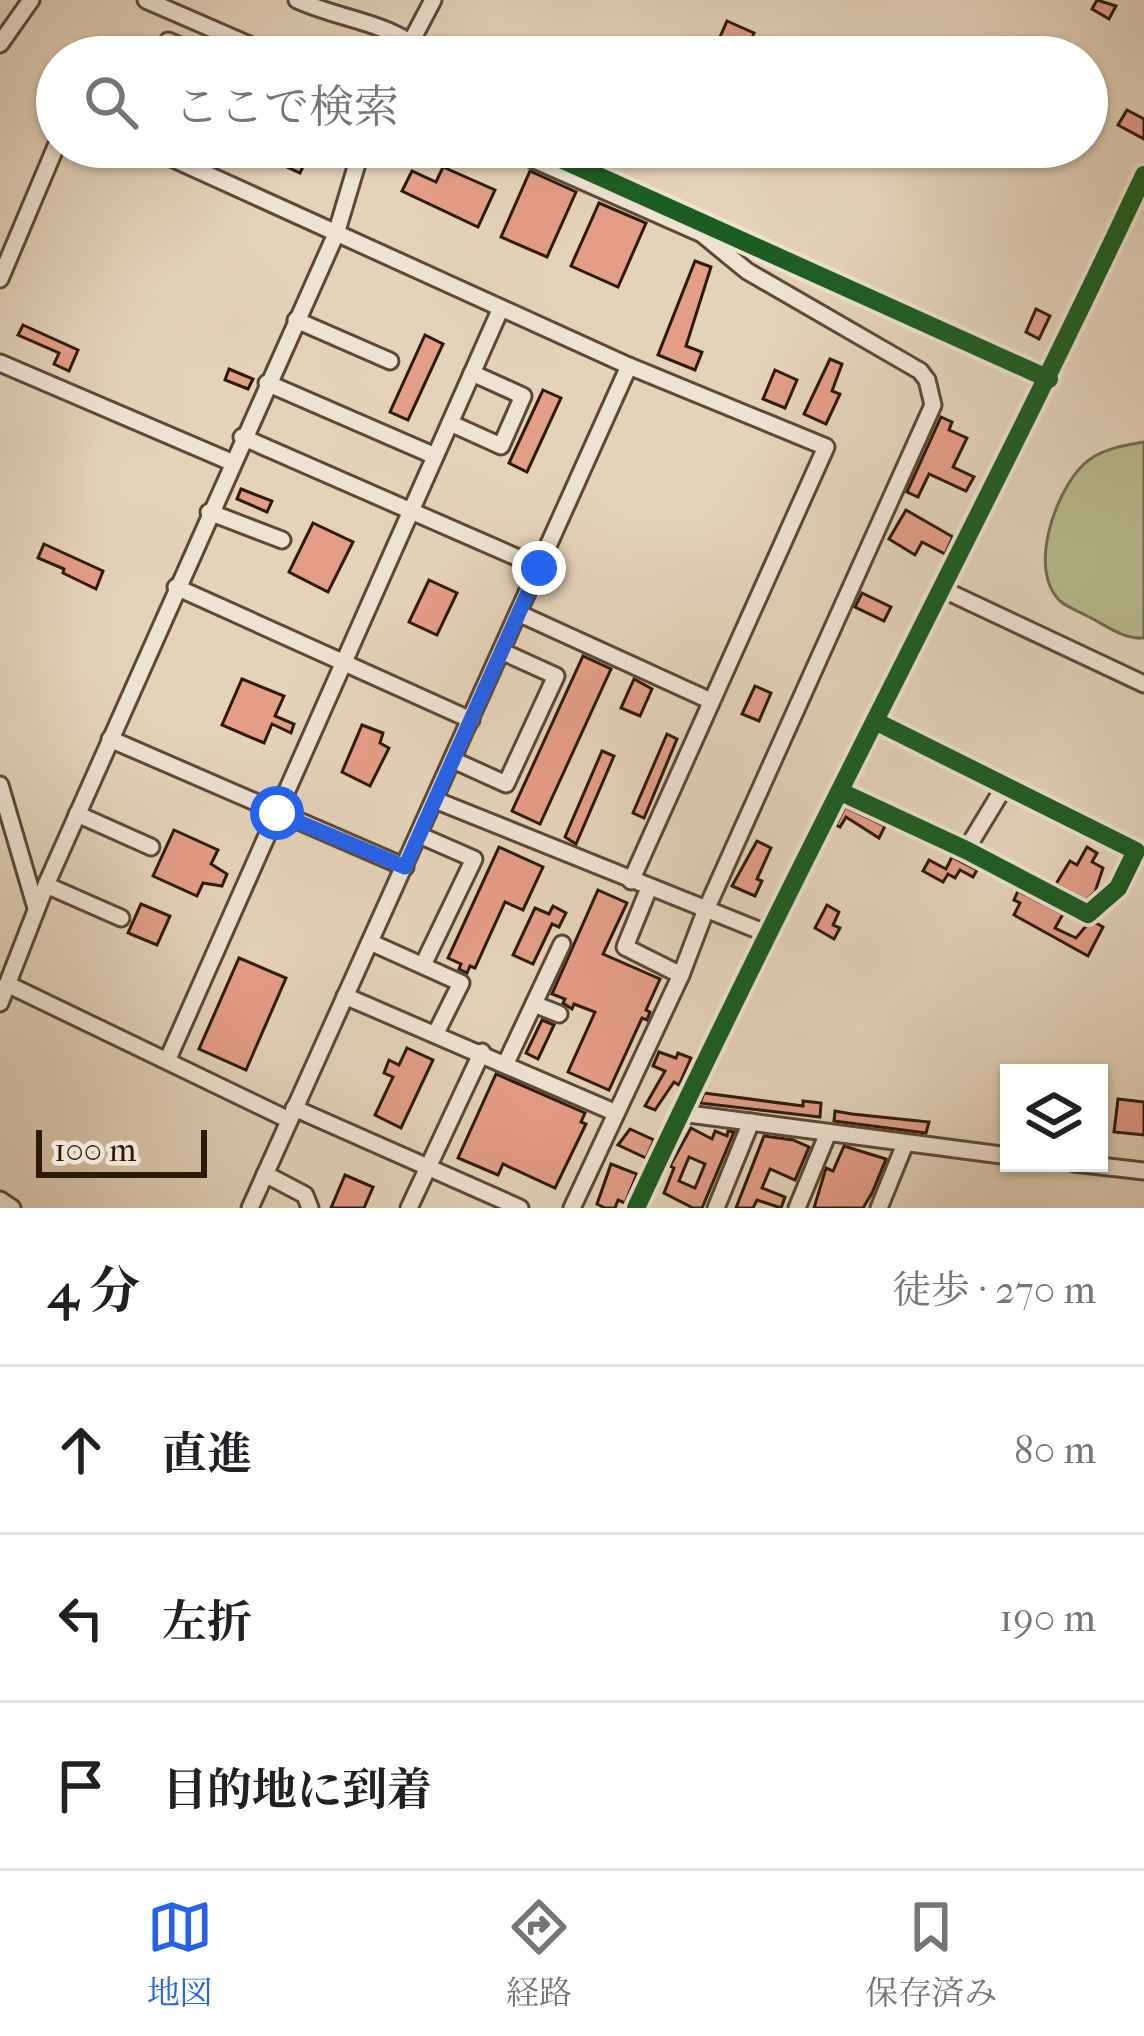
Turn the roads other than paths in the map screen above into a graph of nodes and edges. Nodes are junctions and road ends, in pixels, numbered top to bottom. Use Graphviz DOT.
graph roads {
  1 [pos="31,0"];
  2 [pos="146,0"];
  3 [pos="297,0"];
  4 [pos="355,0"];
  5 [pos="433,0"];
  6 [pos="342,14"];
  7 [pos="229,36"];
  8 [pos="390,36"];
  9 [pos="414,36"];
  10 [pos="0,44"];
  11 [pos="47,168"];
  12 [pos="193,168"];
  13 [pos="356,168"];
  14 [pos="553,168"];
  15 [pos="581,168"];
  16 [pos="1144,176"];
  17 [pos="336,233"];
  18 [pos="0,279"];
  19 [pos="501,308"];
  20 [pos="296,320"];
  21 [pos="0,362"];
  22 [pos="390,362"];
  23 [pos="628,366"];
  24 [pos="472,373"];
  25 [pos="1049,379"];
  26 [pos="267,383"];
  27 [pos="450,423"];
  28 [pos="242,437"];
  29 [pos="435,456"];
  30 [pos="231,462"];
  31 [pos="411,511"];
  32 [pos="209,512"];
  33 [pos="282,540"];
  34 [pos="539,568"];
  35 [pos="176,586"];
  36 [pos="942,589"];
  37 [pos="518,614"];
  38 [pos="501,651"];
  39 [pos="344,663"];
  40 [pos="1144,684"];
  41 [pos="711,701"];
  42 [pos="471,720"];
  43 [pos="877,722"];
  44 [pos="110,740"];
  45 [pos="453,760"];
  46 [pos="1006,784"];
  47 [pos="0,785"];
  48 [pos="841,792"];
  49 [pos="435,800"];
  50 [pos="277,813"];
  51 [pos="77,814"];
  52 [pos="419,835"];
  53 [pos="151,847"];
  54 [pos="966,850"];
  55 [pos="405,867"];
  56 [pos="631,881"];
  57 [pos="46,885"];
  58 [pos="649,888"];
  59 [pos="36,908"];
  60 [pos="711,914"];
  61 [pos="121,918"];
  62 [pos="768,934"];
  63 [pos="370,942"];
  64 [pos="562,944"];
  65 [pos="423,965"];
  66 [pos="681,975"];
  67 [pos="7,984"];
  68 [pos="346,996"];
  69 [pos="0,1004"];
  70 [pos="534,1004"];
  71 [pos="559,1014"];
  72 [pos="436,1033"];
  73 [pos="482,1052"];
  74 [pos="166,1061"];
  75 [pos="506,1063"];
  76 [pos="616,1113"];
  77 [pos="681,1113"];
  78 [pos="291,1114"];
  79 [pos="751,1123"];
  80 [pos="828,1133"];
  81 [pos="905,1144"];
  82 [pos="1000,1155"];
  83 [pos="428,1167"];
  84 [pos="1108,1167"];
  85 [pos="1144,1171"];
  86 [pos="265,1174"];
  87 [pos="0,1200"];
  88 [pos="12,1208"];
  89 [pos="250,1208"];
  90 [pos="310,1208"];
  91 [pos="409,1208"];
  92 [pos="520,1208"];
  93 [pos="572,1208"];
  94 [pos="636,1208"];
  95 [pos="716,1208"];
  96 [pos="797,1208"];
  97 [pos="879,1208"];
  1 -- 10 [label="street"];
  2 -- 7 [label="street"];
  3 -- 6 [label="street"];
  4 -- 6 [label="street"];
  5 -- 9 [label="street"];
  6 -- 8 [label="street"];
  11 -- 18 [label="street"];
  12 -- 17 [label="street"];
  13 -- 17 [label="street"];
  14 -- 60 [label="street"];
  15 -- 25 [label="street"];
  16 -- 25 [label="street"];
  17 -- 19 [label="street"];
  17 -- 20 [label="street"];
  19 -- 23 [label="street"];
  19 -- 24 [label="street"];
  20 -- 22 [label="street"];
  20 -- 26 [label="street"];
  21 -- 30 [label="street"];
  23 -- 34 [label="street"];
  23 -- 41 [label="street"];
  24 -- 27 [label="street"];
  24 -- 27 [label="street"];
  25 -- 36 [label="street"];
  26 -- 28 [label="street"];
  26 -- 29 [label="street"];
  27 -- 29 [label="street"];
  28 -- 30 [label="street"];
  28 -- 31 [label="street"];
  29 -- 31 [label="street"];
  30 -- 32 [label="street"];
  31 -- 34 [label="street"];
  31 -- 39 [label="street"];
  32 -- 33 [label="street"];
  32 -- 35 [label="street"];
  34 -- 37 [label="street"];
  35 -- 39 [label="street"];
  35 -- 44 [label="street"];
  36 -- 40 [label="street"];
  36 -- 43 [label="street"];
  37 -- 38 [label="street"];
  37 -- 41 [label="street"];
  38 -- 42 [label="street"];
  38 -- 45 [label="street"];
  39 -- 42 [label="street"];
  39 -- 50 [label="street"];
  41 -- 56 [label="street"];
  42 -- 45 [label="street"];
  43 -- 46 [label="street"];
  43 -- 48 [label="street"];
  44 -- 50 [label="street"];
  44 -- 51 [label="street"];
  45 -- 49 [label="street"];
  46 -- 54 [label="street"];
  46 -- 54 [label="street"];
  47 -- 59 [label="street"];
  48 -- 54 [label="street"];
  48 -- 62 [label="street"];
  49 -- 52 [label="street"];
  49 -- 56 [label="street"];
  50 -- 55 [label="street"];
  50 -- 74 [label="street"];
  51 -- 53 [label="street"];
  51 -- 57 [label="street"];
  52 -- 55 [label="street"];
  52 -- 65 [label="street"];
  55 -- 63 [label="street"];
  56 -- 58 [label="street"];
  57 -- 59 [label="street"];
  57 -- 61 [label="street"];
  58 -- 60 [label="street"];
  58 -- 66 [label="street"];
  59 -- 67 [label="street"];
  60 -- 62 [label="street"];
  60 -- 66 [label="street"];
  62 -- 77 [label="street"];
  63 -- 65 [label="street"];
  63 -- 68 [label="street"];
  64 -- 70 [label="street"];
  65 -- 72 [label="street"];
  66 -- 76 [label="street"];
  67 -- 69 [label="street"];
  67 -- 74 [label="street"];
  68 -- 72 [label="street"];
  68 -- 78 [label="street"];
  70 -- 71 [label="street"];
  70 -- 75 [label="street"];
  72 -- 73 [label="street"];
  73 -- 75 [label="street"];
  73 -- 83 [label="street"];
  74 -- 78 [label="street"];
  75 -- 76 [label="street"];
  76 -- 93 [label="street"];
  77 -- 79 [label="street"];
  77 -- 94 [label="street"];
  78 -- 83 [label="street"];
  78 -- 86 [label="street"];
  79 -- 80 [label="street"];
  79 -- 95 [label="street"];
  80 -- 81 [label="street"];
  80 -- 96 [label="street"];
  81 -- 82 [label="street"];
  81 -- 97 [label="street"];
  83 -- 91 [label="street"];
  83 -- 92 [label="street"];
  84 -- 85 [label="street"];
  86 -- 89 [label="street"];
  86 -- 90 [label="street"];
  87 -- 88 [label="street"];
}
